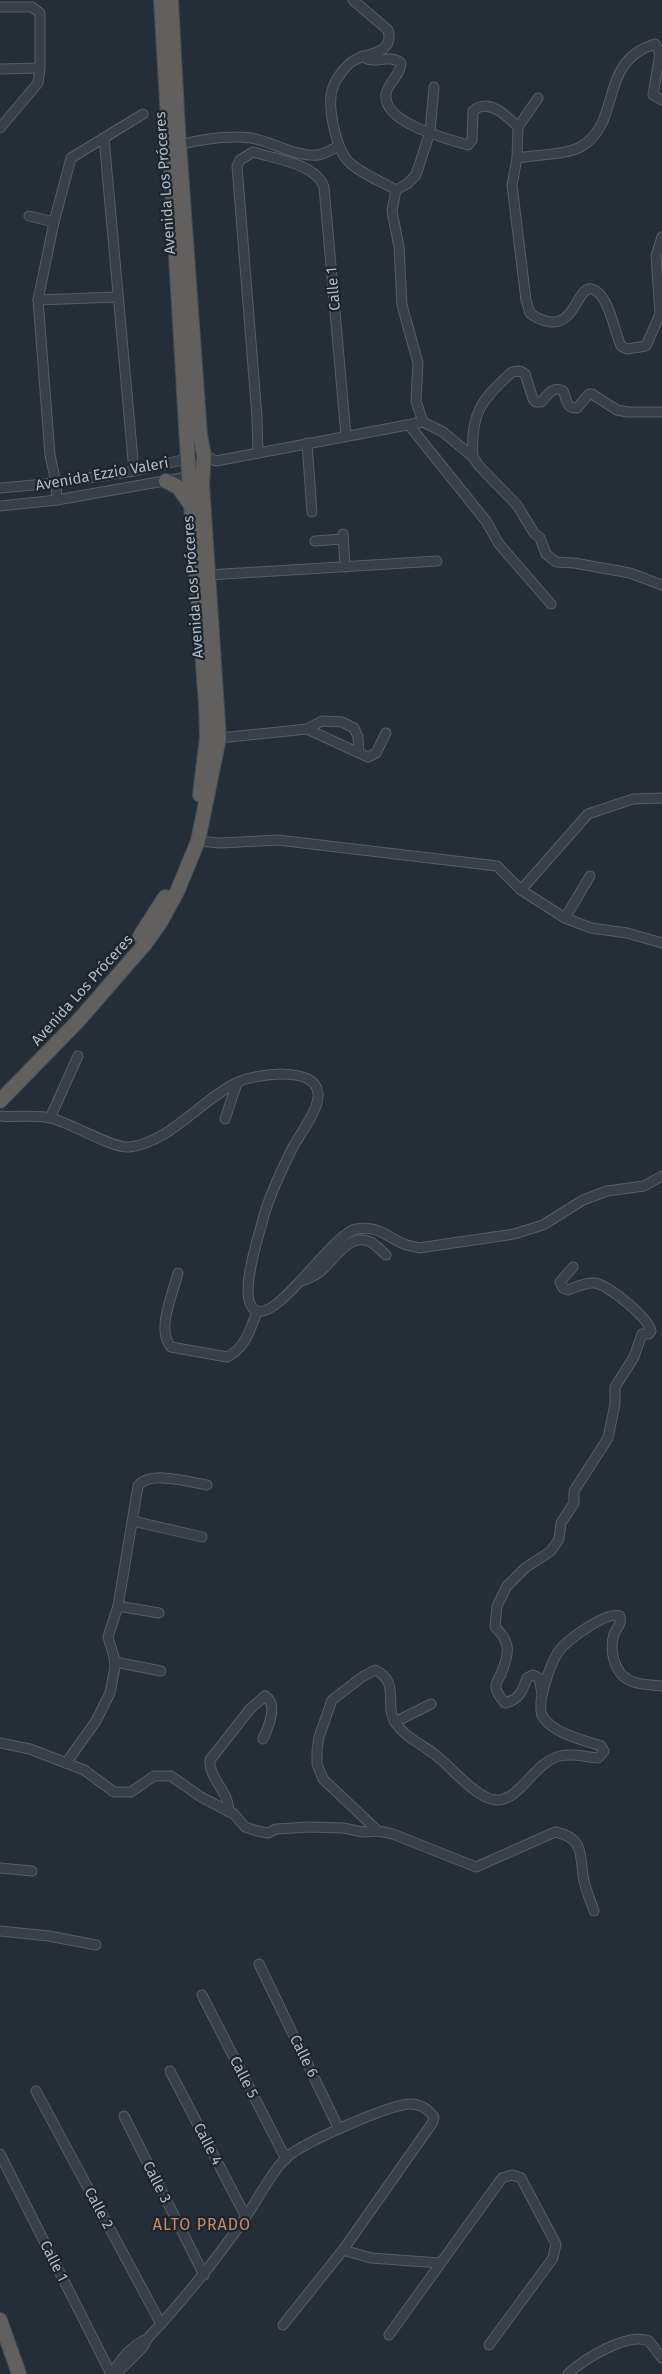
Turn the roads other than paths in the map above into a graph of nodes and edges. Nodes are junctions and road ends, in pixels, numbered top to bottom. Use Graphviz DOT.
graph roads {
  1 [pos="161,0"];
  2 [pos="171,0"];
  3 [pos="353,0"];
  4 [pos="0,7"];
  5 [pos="362,56"];
  6 [pos="40,68"];
  7 [pos="0,69"];
  8 [pos="434,87"];
  9 [pos="538,98"];
  10 [pos="662,100"];
  11 [pos="143,114"];
  12 [pos="518,127"];
  13 [pos="0,128"];
  14 [pos="430,132"];
  15 [pos="104,138"];
  16 [pos="179,144"];
  17 [pos="339,146"];
  18 [pos="517,158"];
  19 [pos="396,190"];
  20 [pos="29,216"];
  21 [pos="54,222"];
  22 [pos="662,237"];
  23 [pos="117,297"];
  24 [pos="38,300"];
  25 [pos="662,412"];
  26 [pos="423,422"];
  27 [pos="409,425"];
  28 [pos="346,436"];
  29 [pos="307,443"];
  30 [pos="258,453"];
  31 [pos="189,458"];
  32 [pos="210,458"];
  33 [pos="473,458"];
  34 [pos="134,471"];
  35 [pos="203,473"];
  36 [pos="189,477"];
  37 [pos="166,481"];
  38 [pos="56,483"];
  39 [pos="0,488"];
  40 [pos="56,500"];
  41 [pos="0,506"];
  42 [pos="191,507"];
  43 [pos="312,512"];
  44 [pos="315,541"];
  45 [pos="437,561"];
  46 [pos="345,567"];
  47 [pos="209,575"];
  48 [pos="662,586"];
  49 [pos="551,604"];
  50 [pos="307,729"];
  51 [pos="386,733"];
  52 [pos="219,738"];
  53 [pos="359,753"];
  54 [pos="662,798"];
  55 [pos="198,841"];
  56 [pos="590,876"];
  57 [pos="521,890"];
  58 [pos="565,918"];
  59 [pos="662,943"];
  60 [pos="78,1056"];
  61 [pos="237,1082"];
  62 [pos="0,1090"];
  63 [pos="0,1101"];
  64 [pos="0,1116"];
  65 [pos="50,1118"];
  66 [pos="225,1119"];
  67 [pos="662,1176"];
  68 [pos="386,1255"];
  69 [pos="573,1267"];
  70 [pos="178,1272"];
  71 [pos="298,1283"];
  72 [pos="257,1312"];
  73 [pos="207,1485"];
  74 [pos="133,1522"];
  75 [pos="202,1537"];
  76 [pos="118,1606"];
  77 [pos="159,1613"];
  78 [pos="115,1662"];
  79 [pos="161,1671"];
  80 [pos="662,1686"];
  81 [pos="542,1694"];
  82 [pos="431,1704"];
  83 [pos="394,1722"];
  84 [pos="263,1739"];
  85 [pos="0,1743"];
  86 [pos="66,1763"];
  87 [pos="229,1812"];
  88 [pos="378,1831"];
  89 [pos="0,1868"];
  90 [pos="32,1871"];
  91 [pos="594,1911"];
  92 [pos="0,1931"];
  93 [pos="96,1945"];
  94 [pos="259,1964"];
  95 [pos="202,1995"];
  96 [pos="170,2070"];
  97 [pos="36,2091"];
  98 [pos="124,2116"];
  99 [pos="339,2129"];
  100 [pos="0,2154"];
  101 [pos="286,2158"];
  102 [pos="246,2218"];
  103 [pos="343,2250"];
  104 [pos="440,2263"];
  105 [pos="204,2275"];
  106 [pos="0,2320"];
  107 [pos="162,2324"];
  108 [pos="283,2325"];
  109 [pos="389,2335"];
  110 [pos="489,2345"];
  111 [pos="662,2358"];
  112 [pos="110,2373"];
  113 [pos="19,2374"];
  114 [pos="568,2374"];
  1 -- 31 [label="highway, Avenida Los Próceres"];
  2 -- 16 [label="highway, Avenida Los Próceres"];
  3 -- 5 [label="street"];
  4 -- 6 [label="street"];
  5 -- 14 [label="street"];
  5 -- 17 [label="street"];
  6 -- 7 [label="street"];
  6 -- 13 [label="street"];
  8 -- 14 [label="street"];
  9 -- 12 [label="street"];
  10 -- 18 [label="street"];
  11 -- 15 [label="street"];
  12 -- 14 [label="street"];
  12 -- 18 [label="street"];
  14 -- 19 [label="street"];
  15 -- 21 [label="street"];
  15 -- 23 [label="street"];
  16 -- 17 [label="street"];
  16 -- 32 [label="highway, Avenida Los Próceres"];
  17 -- 19 [label="street"];
  18 -- 22 [label="street"];
  19 -- 26 [label="street"];
  20 -- 21 [label="street"];
  21 -- 24 [label="street"];
  23 -- 24 [label="street"];
  23 -- 34 [label="street"];
  24 -- 38 [label="street"];
  25 -- 33 [label="street"];
  26 -- 27 [label="street, Avenida Ezzio Valeri"];
  26 -- 33 [label="street"];
  27 -- 28 [label="street, Avenida Ezzio Valeri"];
  27 -- 49 [label="street"];
  28 -- 29 [label="street, Avenida Ezzio Valeri"];
  28 -- 30 [label="street, Calle 1"];
  29 -- 30 [label="street, Avenida Ezzio Valeri"];
  29 -- 43 [label="street"];
  30 -- 32 [label="street, Avenida Ezzio Valeri"];
  31 -- 32 [label="street, Avenida Ezzio Valeri"];
  31 -- 34 [label="street, Avenida Ezzio Valeri"];
  31 -- 36 [label="highway, Avenida Los Próceres"];
  32 -- 35 [label="highway, Avenida Los Próceres"];
  33 -- 48 [label="street"];
  34 -- 38 [label="street, Avenida Ezzio Valeri"];
  35 -- 36 [label="street, Avenida Ezzio Valeri"];
  35 -- 47 [label="highway, Avenida Los Próceres"];
  36 -- 37 [label="street, Avenida Ezzio Valeri"];
  36 -- 42 [label="highway, Avenida Los Próceres"];
  37 -- 40 [label="street, Avenida Ezzio Valeri"];
  37 -- 42 [label="highway"];
  38 -- 39 [label="street, Avenida Ezzio Valeri"];
  38 -- 40 [label="street"];
  40 -- 41 [label="street, Avenida Ezzio Valeri"];
  42 -- 62 [label="highway, Avenida Los Próceres"];
  44 -- 46 [label="street"];
  45 -- 46 [label="street"];
  46 -- 47 [label="street"];
  47 -- 52 [label="highway, Avenida Los Próceres"];
  50 -- 52 [label="street"];
  50 -- 53 [label="street"];
  50 -- 53 [label="street"];
  51 -- 53 [label="street"];
  52 -- 55 [label="highway, Avenida Los Próceres"];
  54 -- 57 [label="street"];
  55 -- 57 [label="street"];
  55 -- 63 [label="highway, Avenida Los Próceres"];
  56 -- 58 [label="street"];
  57 -- 58 [label="street"];
  58 -- 59 [label="street"];
  60 -- 65 [label="street"];
  61 -- 65 [label="street"];
  61 -- 66 [label="street"];
  61 -- 72 [label="street"];
  64 -- 65 [label="street"];
  67 -- 71 [label="street"];
  68 -- 71 [label="street"];
  69 -- 81 [label="street"];
  70 -- 72 [label="street"];
  71 -- 72 [label="street"];
  73 -- 74 [label="street"];
  74 -- 75 [label="street"];
  74 -- 76 [label="street"];
  76 -- 77 [label="street"];
  76 -- 78 [label="street"];
  78 -- 79 [label="street"];
  78 -- 86 [label="street"];
  80 -- 81 [label="street"];
  81 -- 83 [label="street"];
  82 -- 83 [label="street"];
  83 -- 88 [label="street"];
  84 -- 87 [label="street"];
  85 -- 86 [label="street"];
  86 -- 87 [label="street"];
  87 -- 88 [label="street"];
  88 -- 91 [label="street"];
  89 -- 90 [label="street"];
  92 -- 93 [label="street"];
  94 -- 99 [label="street, Calle 6"];
  95 -- 101 [label="street, Calle 5"];
  96 -- 102 [label="street, Calle 4"];
  97 -- 107 [label="street, Calle 2"];
  98 -- 105 [label="street, Calle 3"];
  99 -- 101 [label="street"];
  99 -- 103 [label="street"];
  100 -- 112 [label="street, Calle 1"];
  101 -- 102 [label="street"];
  102 -- 105 [label="street"];
  103 -- 104 [label="street"];
  103 -- 108 [label="street"];
  104 -- 109 [label="street"];
  104 -- 110 [label="street"];
  105 -- 107 [label="street"];
  106 -- 113 [label="highway"];
  107 -- 112 [label="street"];
  111 -- 114 [label="street"];
}
